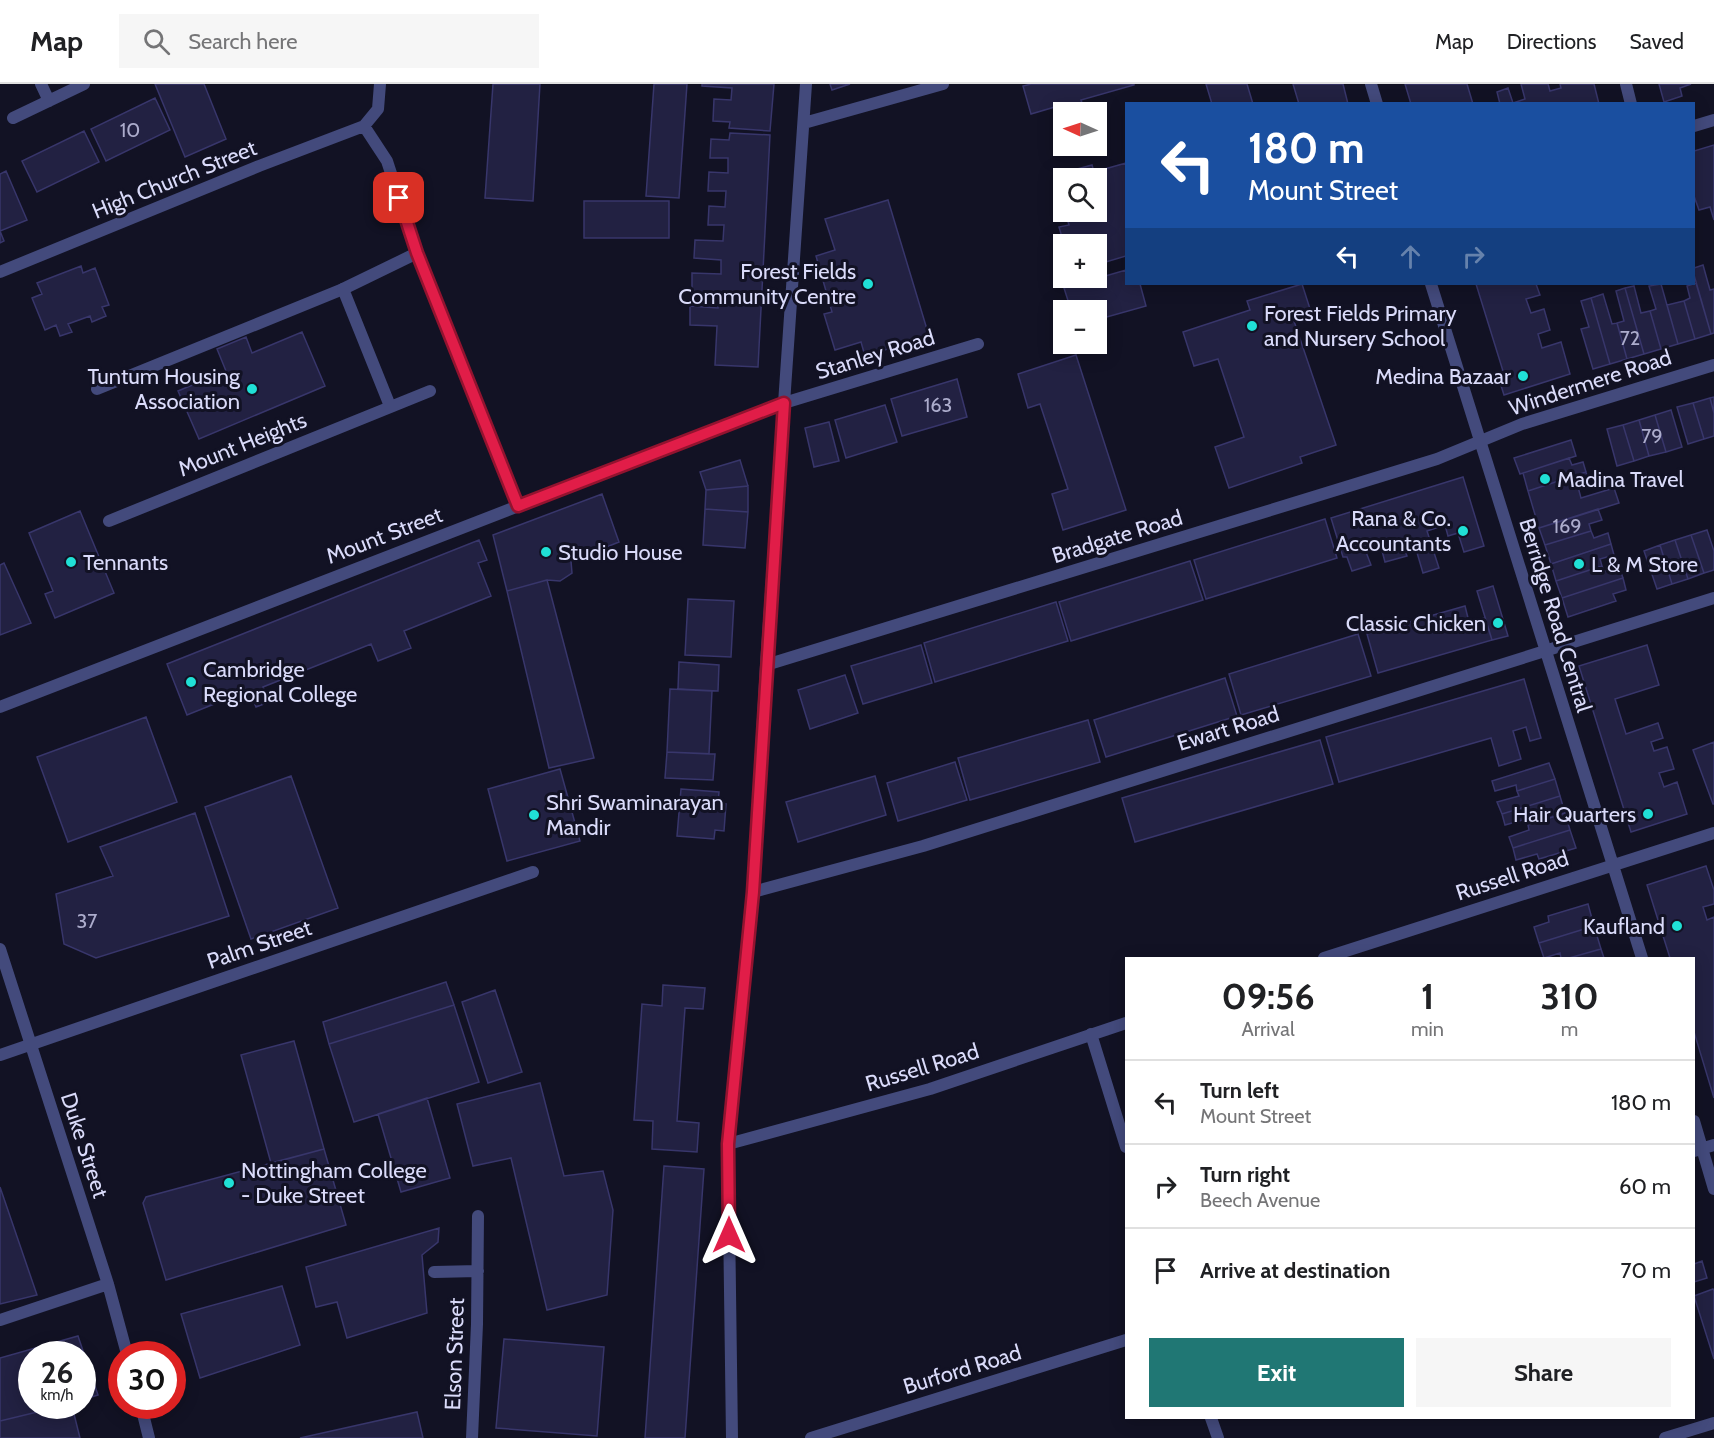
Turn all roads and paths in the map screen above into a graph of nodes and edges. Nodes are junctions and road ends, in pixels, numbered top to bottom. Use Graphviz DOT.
graph roads {
  1 [pos="41,84"];
  2 [pos="84,84"];
  3 [pos="380,84"];
  4 [pos="806,84"];
  5 [pos="943,84"];
  6 [pos="1371,84"];
  7 [pos="1626,84"];
  8 [pos="49,100"];
  9 [pos="1376,102"];
  10 [pos="1630,102"];
  11 [pos="13,118"];
  12 [pos="1714,120"];
  13 [pos="804,123"];
  14 [pos="364,126"];
  15 [pos="1695,126"];
  16 [pos="417,253"];
  17 [pos="0,272"];
  18 [pos="1431,285"];
  19 [pos="343,289"];
  20 [pos="978,344"];
  21 [pos="1714,365"];
  22 [pos="97,389"];
  23 [pos="430,391"];
  24 [pos="784,403"];
  25 [pos="390,406"];
  26 [pos="1480,443"];
  27 [pos="518,506"];
  28 [pos="109,521"];
  29 [pos="1714,598"];
  30 [pos="1545,651"];
  31 [pos="766,665"];
  32 [pos="0,707"];
  33 [pos="1714,833"];
  34 [pos="1612,865"];
  35 [pos="533,872"];
  36 [pos="753,892"];
  37 [pos="0,950"];
  38 [pos="1327,957"];
  39 [pos="1642,957"];
  40 [pos="1125,1023"];
  41 [pos="1091,1034"];
  42 [pos="30,1045"];
  43 [pos="0,1055"];
  44 [pos="1695,1124"];
  45 [pos="728,1144"];
  46 [pos="1125,1144"];
  47 [pos="1703,1148"];
  48 [pos="1714,1189"];
  49 [pos="478,1216"];
  50 [pos="477,1271"];
  51 [pos="434,1272"];
  52 [pos="108,1284"];
  53 [pos="0,1320"];
  54 [pos="1125,1340"];
  55 [pos="123,1341"];
  56 [pos="144,1419"];
  57 [pos="1212,1419"];
  58 [pos="1714,1423"];
  59 [pos="149,1438"];
  60 [pos="472,1438"];
  61 [pos="732,1438"];
  62 [pos="811,1438"];
  63 [pos="1218,1438"];
  64 [pos="1665,1438"];
  1 -- 8 [label="street"];
  2 -- 8 [label="street"];
  3 -- 14 [label="street"];
  4 -- 13 [label="street"];
  5 -- 13 [label="street"];
  6 -- 9 [label="street"];
  7 -- 10 [label="street"];
  8 -- 11 [label="street"];
  12 -- 15 [label="street"];
  13 -- 24 [label="street"];
  14 -- 16 [label="street"];
  14 -- 17 [label="street, High Church Street"];
  16 -- 19 [label="street"];
  16 -- 27 [label="street"];
  18 -- 26 [label="street, Berridge Road Central"];
  19 -- 22 [label="street"];
  19 -- 25 [label="street"];
  20 -- 24 [label="street, Stanley Road"];
  21 -- 26 [label="street, Windermere Road"];
  23 -- 25 [label="street, Mount Heights"];
  24 -- 27 [label="street, Mount Street"];
  24 -- 31 [label="street"];
  25 -- 28 [label="street, Mount Heights"];
  26 -- 30 [label="street, Berridge Road Central"];
  26 -- 31 [label="street, Bradgate Road"];
  27 -- 32 [label="street, Mount Street"];
  29 -- 30 [label="street, Ewart Road"];
  30 -- 34 [label="street, Berridge Road Central"];
  30 -- 36 [label="street, Ewart Road"];
  31 -- 36 [label="street"];
  33 -- 34 [label="street, Russell Road"];
  34 -- 38 [label="street, Russell Road"];
  34 -- 39 [label="street, Berridge Road Central"];
  35 -- 42 [label="street, Palm Street"];
  36 -- 45 [label="street"];
  37 -- 42 [label="street, Duke Street"];
  40 -- 41 [label="street, Russell Road"];
  41 -- 45 [label="street, Russell Road"];
  41 -- 46 [label="street"];
  42 -- 43 [label="street, Palm Street"];
  42 -- 52 [label="street, Duke Street"];
  44 -- 47 [label="street"];
  45 -- 61 [label="street"];
  47 -- 48 [label="street"];
  49 -- 50 [label="street, Elson Street"];
  50 -- 51 [label="street, Elson Street"];
  50 -- 60 [label="street, Elson Street"];
  52 -- 53 [label="street"];
  52 -- 55 [label="street, Duke Street"];
  54 -- 62 [label="street, Burford Road"];
  56 -- 59 [label="street"];
  57 -- 63 [label="street"];
  58 -- 64 [label="street"];
}
